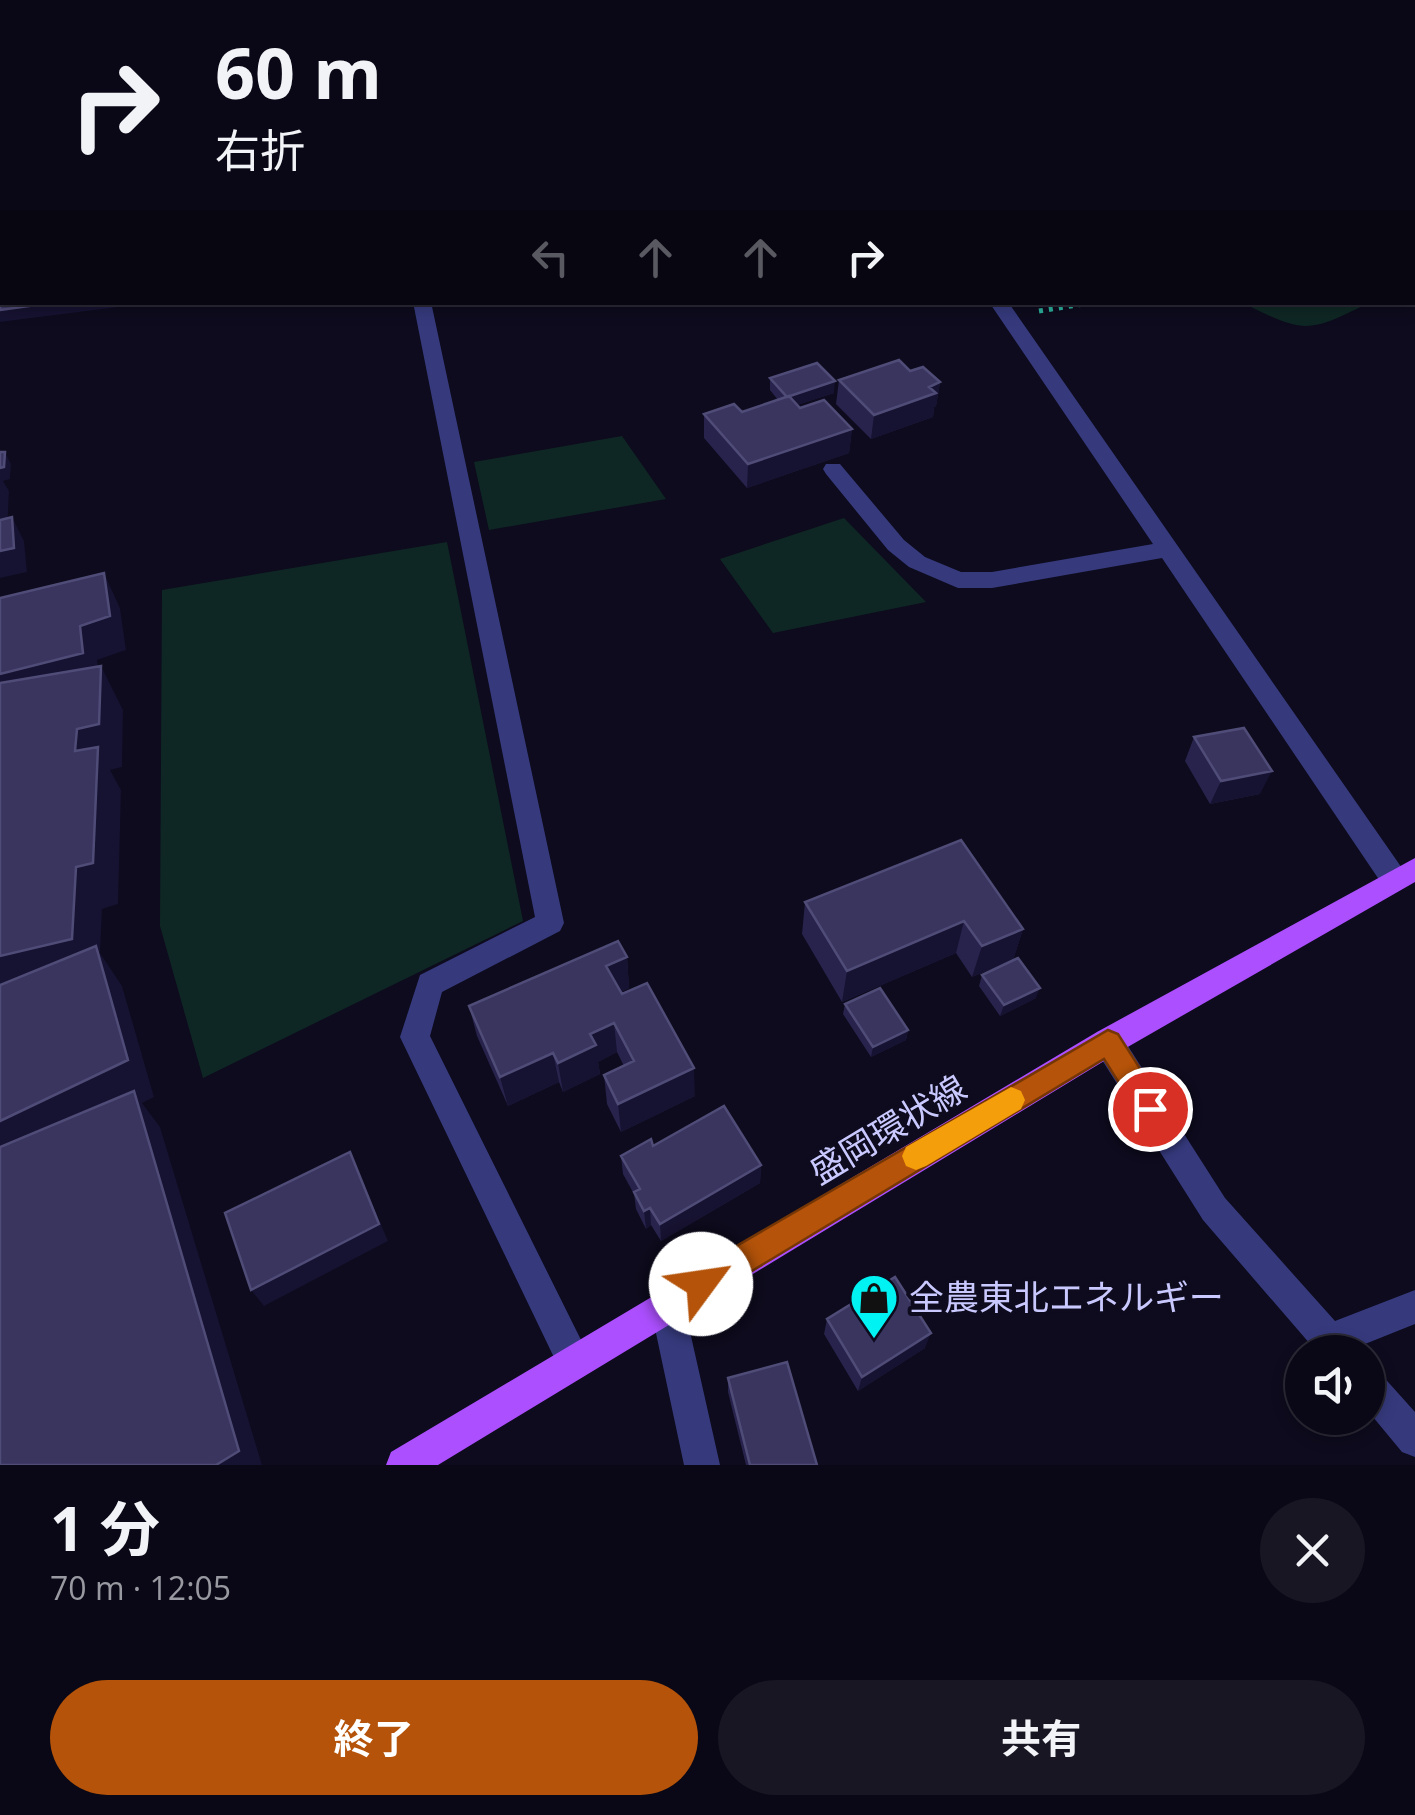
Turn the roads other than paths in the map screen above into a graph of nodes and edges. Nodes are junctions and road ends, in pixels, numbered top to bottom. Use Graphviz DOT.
graph roads {
  1 [pos="423,305"];
  2 [pos="1002,309"];
  3 [pos="834,469"];
  4 [pos="1168,549"];
  5 [pos="1404,874"];
  6 [pos="1108,1042"];
  7 [pos="667,1304"];
  8 [pos="1415,1308"];
  9 [pos="1324,1335"];
  10 [pos="1359,1335"];
  11 [pos="574,1362"];
  12 [pos="1385,1405"];
  13 [pos="1415,1439"];
  14 [pos="404,1465"];
  15 [pos="702,1465"];
  1 -- 11 [label="street"];
  2 -- 4 [label="street"];
  3 -- 4 [label="street"];
  4 -- 5 [label="street"];
  5 -- 6 [label="main road, 盛岡環状線"];
  6 -- 7 [label="main road, 盛岡環状線"];
  6 -- 9 [label="street"];
  7 -- 11 [label="main road, 盛岡環状線"];
  7 -- 15 [label="street"];
  8 -- 10 [label="street"];
  11 -- 14 [label="main road, 盛岡環状線"];
  12 -- 13 [label="street"];
}
